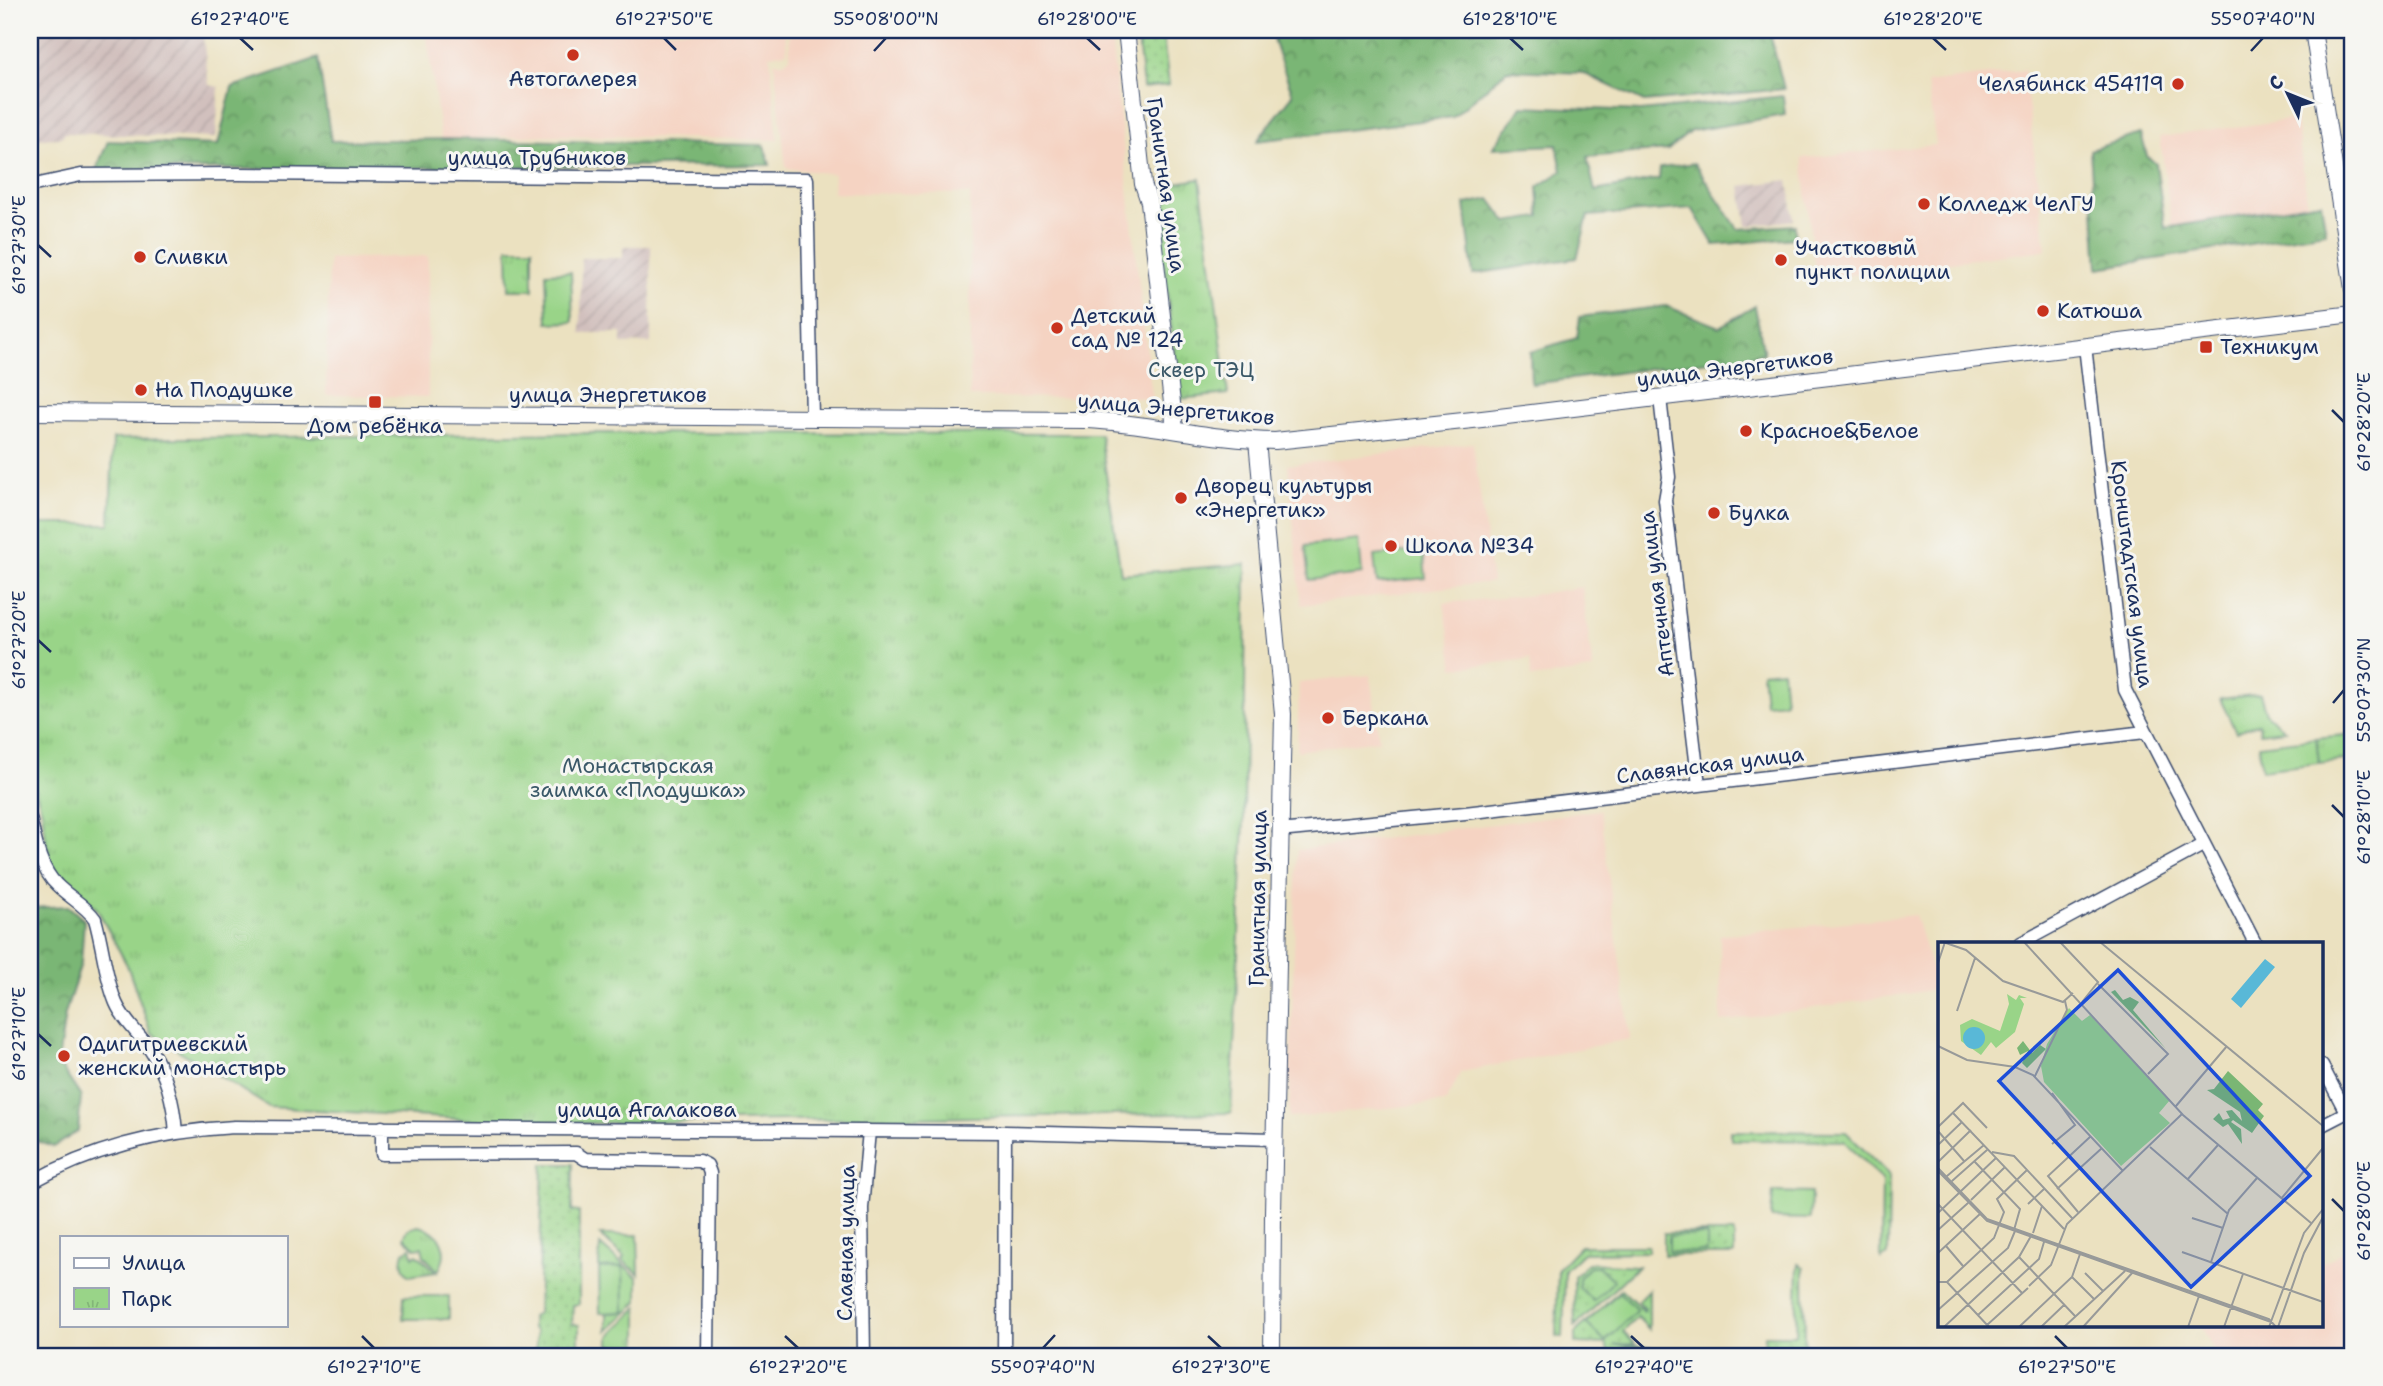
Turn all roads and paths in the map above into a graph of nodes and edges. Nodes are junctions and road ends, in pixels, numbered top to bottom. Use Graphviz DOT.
graph roads {
  1 [pos="1126,30"];
  2 [pos="2313,30"];
  3 [pos="30,186"];
  4 [pos="2353,289"];
  5 [pos="2353,314"];
  6 [pos="2085,346"];
  7 [pos="1660,398"];
  8 [pos="30,412"];
  9 [pos="812,418"];
  10 [pos="1175,429"];
  11 [pos="1257,441"];
  12 [pos="2145,732"];
  13 [pos="1699,785"];
  14 [pos="30,818"];
  15 [pos="1279,831"];
  16 [pos="2203,845"];
  17 [pos="2023,942"];
  18 [pos="2254,942"];
  19 [pos="2324,1069"];
  20 [pos="2350,1111"];
  21 [pos="2324,1124"];
  22 [pos="382,1127"];
  23 [pos="869,1131"];
  24 [pos="1005,1132"];
  25 [pos="176,1133"];
  26 [pos="1274,1139"];
  27 [pos="30,1183"];
  28 [pos="708,1356"];
  29 [pos="864,1356"];
  30 [pos="1004,1356"];
  31 [pos="1272,1356"];
  1 -- 10 [label="street, Гранитная улица"];
  2 -- 4 [label="street"];
  3 -- 9 [label="street, улица Трубников"];
  5 -- 6 [label="street, улица Энергетиков"];
  6 -- 7 [label="street, улица Энергетиков"];
  6 -- 12 [label="street, Кронштадтская улица"];
  7 -- 11 [label="street, улица Энергетиков"];
  7 -- 13 [label="street, Аптечная улица"];
  8 -- 9 [label="street, улица Энергетиков"];
  9 -- 10 [label="street, улица Энергетиков"];
  10 -- 11 [label="street, улица Энергетиков"];
  11 -- 15 [label="street, Гранитная улица"];
  12 -- 13 [label="street, Славянская улица"];
  12 -- 16 [label="street, Кронштадтская улица"];
  13 -- 15 [label="street, Славянская улица"];
  14 -- 25 [label="street"];
  15 -- 26 [label="street, Гранитная улица"];
  16 -- 17 [label="street"];
  16 -- 18 [label="street, Кронштадтская улица"];
  19 -- 20 [label="street"];
  20 -- 21 [label="street"];
  22 -- 23 [label="street, улица Агалакова"];
  22 -- 25 [label="street, улица Агалакова"];
  22 -- 28 [label="street"];
  23 -- 24 [label="street, улица Агалакова"];
  23 -- 29 [label="street, Славная улица"];
  24 -- 26 [label="street, улица Агалакова"];
  24 -- 30 [label="street"];
  25 -- 27 [label="street, улица Агалакова"];
  26 -- 31 [label="street, Гранитная улица"];
}
